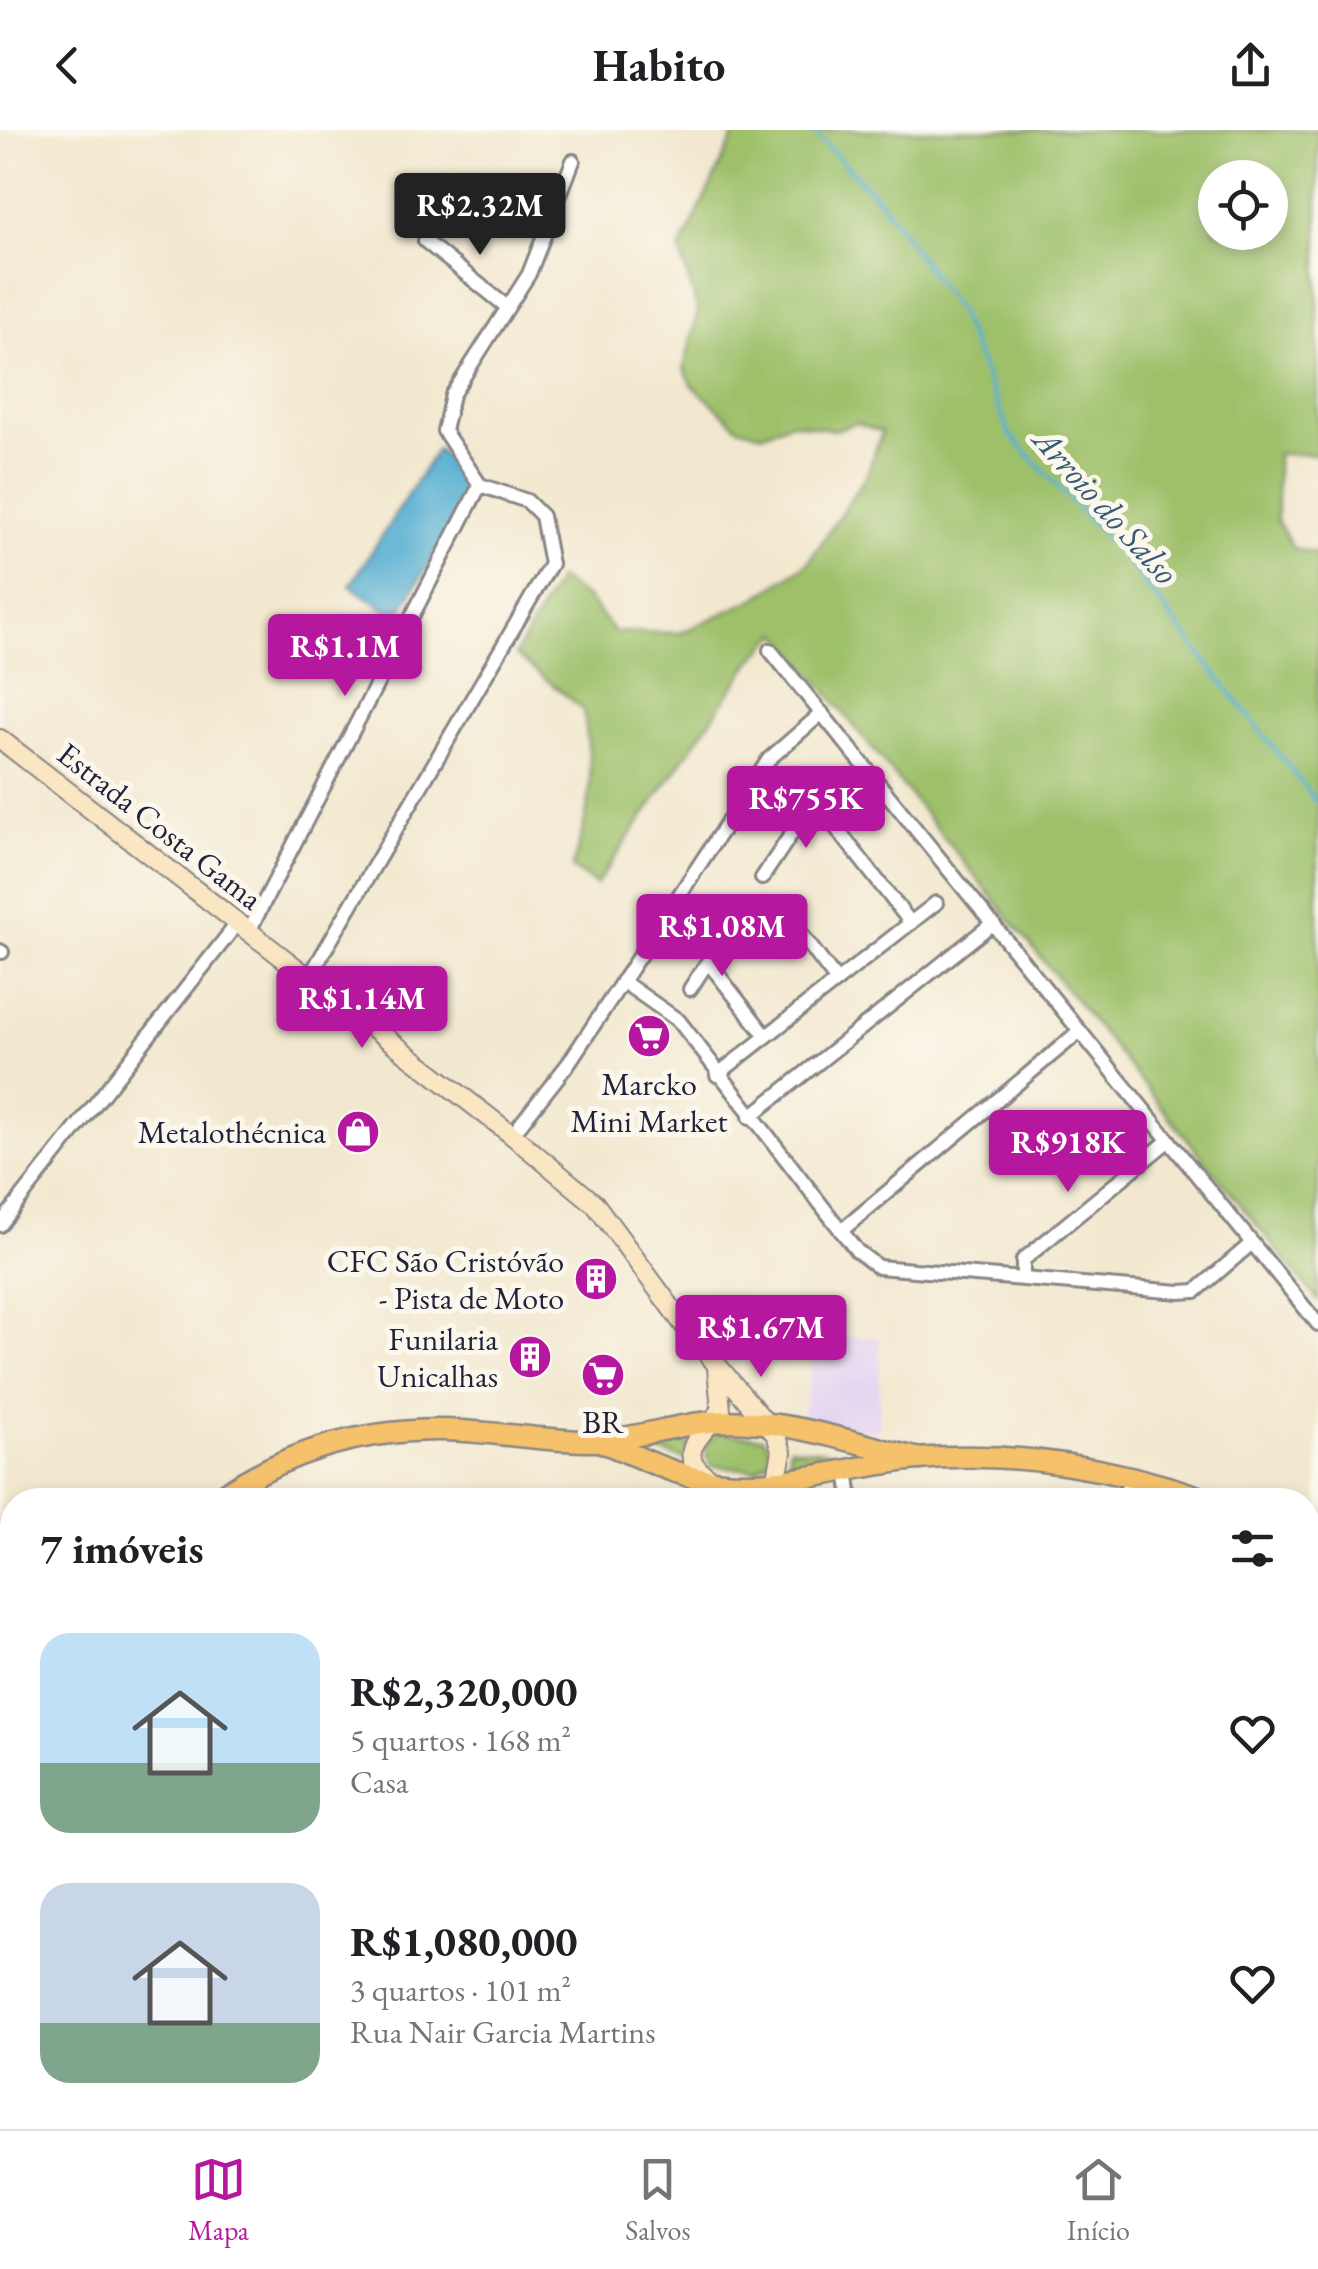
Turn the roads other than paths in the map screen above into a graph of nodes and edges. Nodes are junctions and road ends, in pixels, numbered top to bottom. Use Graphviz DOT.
graph roads {
  1 [pos="573,160"];
  2 [pos="425,242"];
  3 [pos="508,308"];
  4 [pos="480,485"];
  5 [pos="770,650"];
  6 [pos="822,713"];
  7 [pos="0,739"];
  8 [pos="793,773"];
  9 [pos="814,800"];
  10 [pos="762,878"];
  11 [pos="936,903"];
  12 [pos="790,921"];
  13 [pos="910,923"];
  14 [pos="992,924"];
  15 [pos="242,929"];
  16 [pos="718,946"];
  17 [pos="708,962"];
  18 [pos="308,980"];
  19 [pos="837,980"];
  20 [pos="622,981"];
  21 [pos="690,989"];
  22 [pos="1080,1032"];
  23 [pos="766,1036"];
  24 [pos="717,1074"];
  25 [pos="750,1117"];
  26 [pos="512,1135"];
  27 [pos="1169,1140"];
  28 [pos="0,1224"];
  29 [pos="842,1232"];
  30 [pos="1252,1243"];
  31 [pos="1022,1278"];
  32 [pos="1318,1324"];
  33 [pos="717,1368"];
  34 [pos="712,1422"];
  35 [pos="768,1425"];
  36 [pos="598,1440"];
  37 [pos="920,1459"];
  38 [pos="847,1469"];
  39 [pos="1138,1476"];
  40 [pos="714,1482"];
  41 [pos="234,1488"];
  42 [pos="719,1488"];
  43 [pos="758,1488"];
  44 [pos="773,1488"];
  45 [pos="779,1488"];
  46 [pos="850,1488"];
  47 [pos="1128,1488"];
  48 [pos="1173,1488"];
  1 -- 3 [label="street"];
  2 -- 3 [label="street"];
  3 -- 4 [label="street"];
  4 -- 15 [label="street"];
  4 -- 18 [label="street"];
  5 -- 6 [label="street"];
  6 -- 14 [label="street"];
  6 -- 20 [label="street"];
  7 -- 15 [label="main road, Estrada Costa Gama"];
  8 -- 9 [label="street"];
  9 -- 10 [label="street"];
  9 -- 13 [label="street"];
  11 -- 13 [label="street"];
  12 -- 19 [label="street"];
  13 -- 19 [label="street"];
  14 -- 22 [label="street"];
  14 -- 25 [label="street"];
  15 -- 18 [label="main road, Estrada Costa Gama"];
  15 -- 28 [label="street"];
  16 -- 17 [label="street"];
  17 -- 21 [label="street"];
  17 -- 23 [label="street"];
  18 -- 26 [label="main road, Estrada Costa Gama"];
  19 -- 23 [label="street"];
  20 -- 24 [label="street"];
  20 -- 26 [label="street"];
  22 -- 27 [label="street"];
  22 -- 29 [label="street"];
  23 -- 24 [label="street"];
  24 -- 25 [label="street"];
  25 -- 29 [label="street"];
  26 -- 33 [label="main road, Estrada Costa Gama"];
  27 -- 30 [label="street"];
  27 -- 31 [label="street"];
  29 -- 31 [label="street"];
  30 -- 31 [label="street"];
  30 -- 32 [label="street"];
  33 -- 34 [label="main road"];
  33 -- 35 [label="main road, Estrada Costa Gama"];
  34 -- 35 [label="main road"];
  34 -- 36 [label="main road"];
  34 -- 40 [label="main road"];
  35 -- 37 [label="main road"];
  35 -- 44 [label="main road"];
  36 -- 40 [label="main road"];
  36 -- 41 [label="main road"];
  37 -- 38 [label="main road"];
  37 -- 39 [label="main road"];
  38 -- 45 [label="main road"];
  38 -- 46 [label="street"];
  39 -- 47 [label="street"];
  39 -- 48 [label="main road"];
  40 -- 42 [label="street"];
  40 -- 43 [label="main road"];
}
